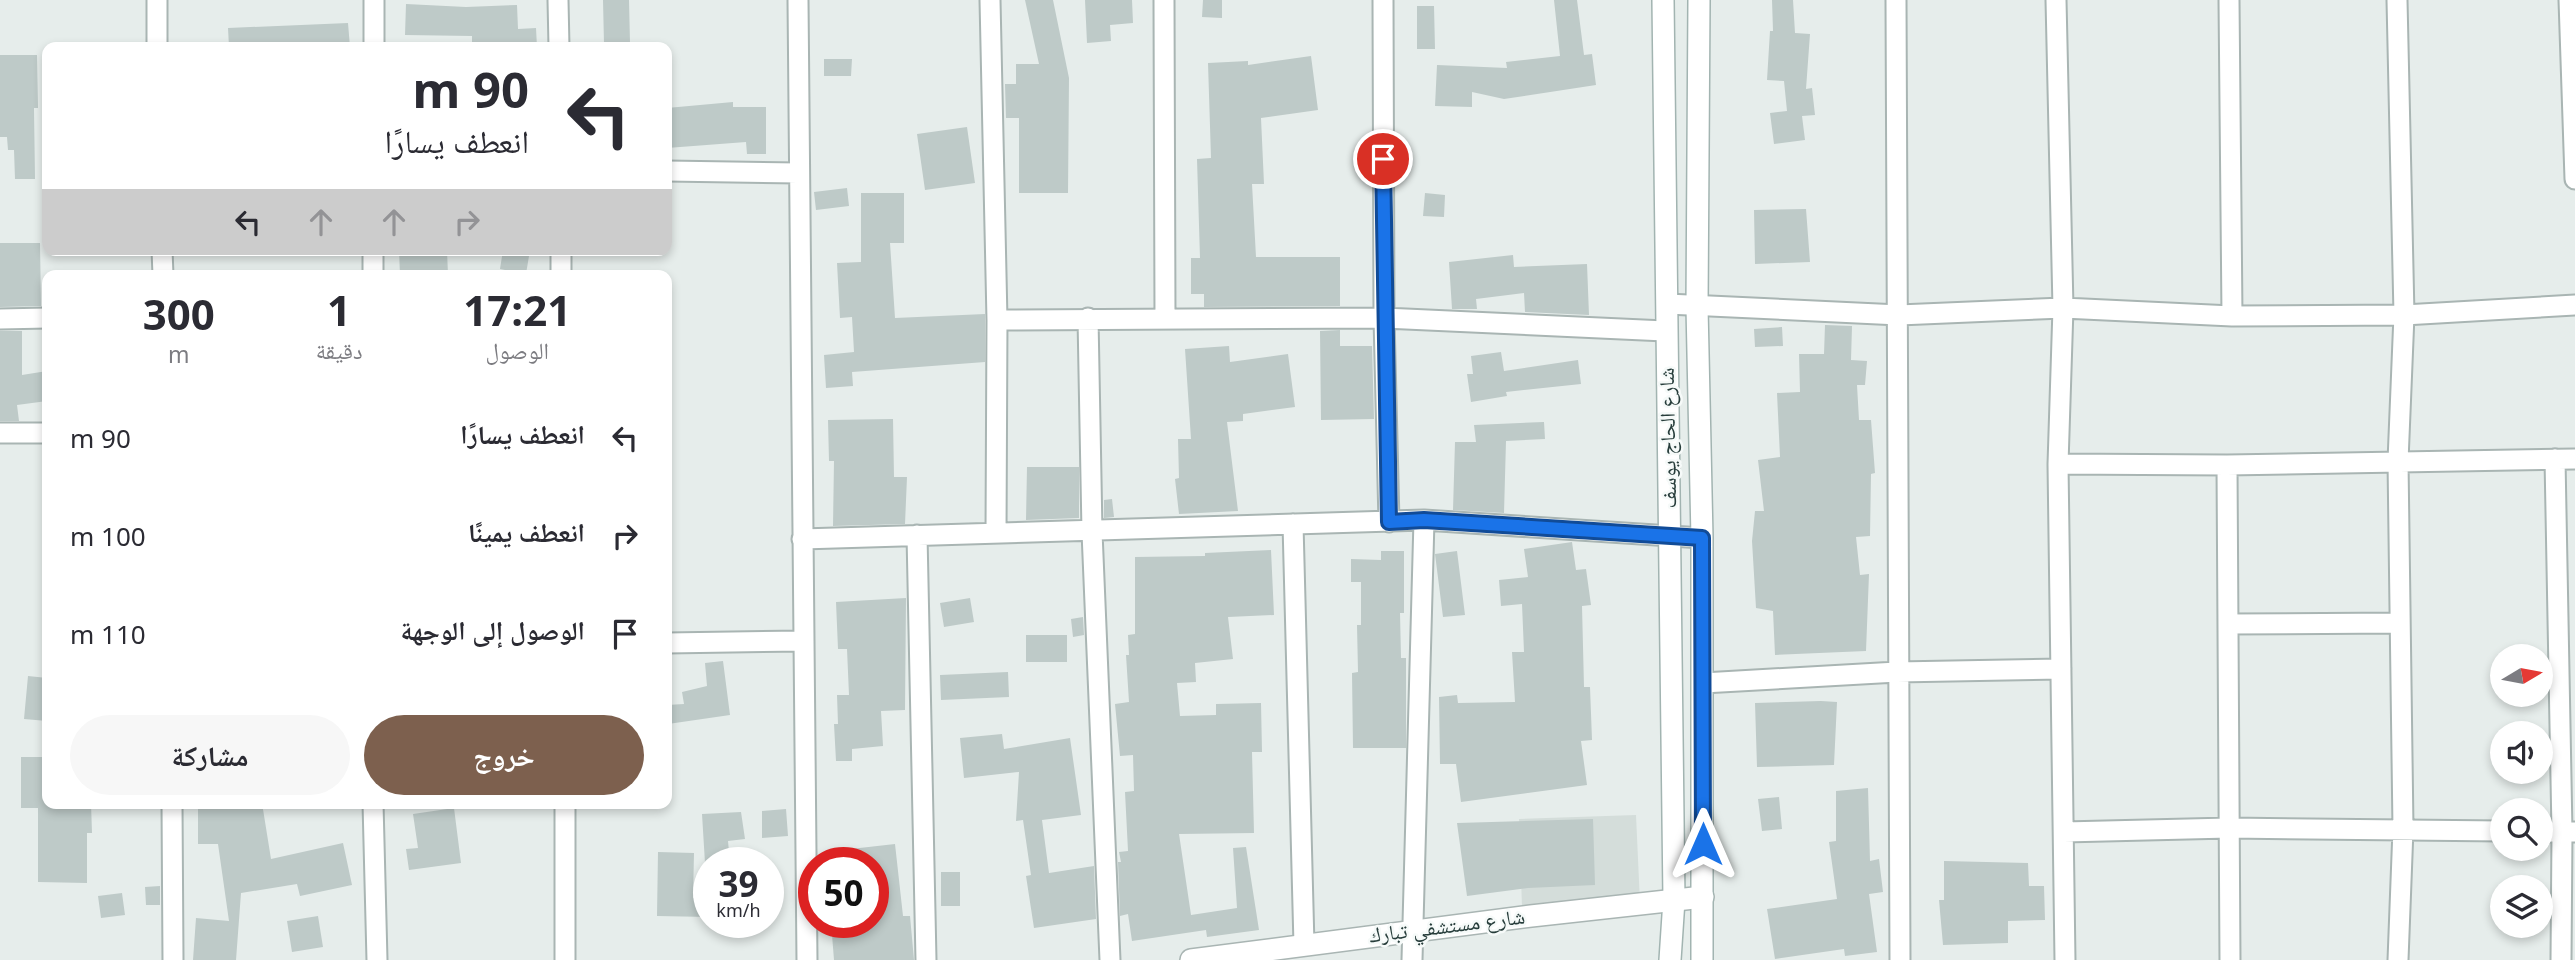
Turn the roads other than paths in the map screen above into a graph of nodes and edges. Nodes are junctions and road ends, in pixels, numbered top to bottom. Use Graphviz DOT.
graph roads {
  1 [pos="157,0"];
  2 [pos="374,0"];
  3 [pos="558,0"];
  4 [pos="798,0"];
  5 [pos="990,0"];
  6 [pos="1164,0"];
  7 [pos="1383,0"];
  8 [pos="1663,0"];
  9 [pos="1699,0"];
  10 [pos="1896,0"];
  11 [pos="2056,0"];
  12 [pos="2229,0"];
  13 [pos="2397,0"];
  14 [pos="2569,0"];
  15 [pos="157,42"];
  16 [pos="374,42"];
  17 [pos="559,42"];
  18 [pos="672,171"];
  19 [pos="798,173"];
  20 [pos="2575,179"];
  21 [pos="1667,304"];
  22 [pos="2575,304"];
  23 [pos="1697,307"];
  24 [pos="2063,308"];
  25 [pos="1899,315"];
  26 [pos="2404,315"];
  27 [pos="2232,316"];
  28 [pos="1165,317"];
  29 [pos="42,318"];
  30 [pos="1088,318"];
  31 [pos="1384,318"];
  32 [pos="0,319"];
  33 [pos="997,320"];
  34 [pos="1665,331"];
  35 [pos="0,433"];
  36 [pos="42,433"];
  37 [pos="2555,459"];
  38 [pos="2575,459"];
  39 [pos="2398,461"];
  40 [pos="2058,464"];
  41 [pos="2227,465"];
  42 [pos="1424,520"];
  43 [pos="1389,522"];
  44 [pos="1293,524"];
  45 [pos="1092,532"];
  46 [pos="996,533"];
  47 [pos="917,535"];
  48 [pos="1670,538"];
  49 [pos="1702,538"];
  50 [pos="802,539"];
  51 [pos="2399,623"];
  52 [pos="2228,624"];
  53 [pos="803,641"];
  54 [pos="672,643"];
  55 [pos="2061,669"];
  56 [pos="1897,672"];
  57 [pos="1703,683"];
  58 [pos="172,809"];
  59 [pos="373,809"];
  60 [pos="565,809"];
  61 [pos="2229,828"];
  62 [pos="2403,829"];
  63 [pos="2490,831"];
  64 [pos="2064,832"];
  65 [pos="2569,832"];
  66 [pos="1703,897"];
  67 [pos="1674,900"];
  68 [pos="1413,930"];
  69 [pos="1304,944"];
  70 [pos="173,960"];
  71 [pos="377,960"];
  72 [pos="565,960"];
  73 [pos="807,960"];
  74 [pos="926,960"];
  75 [pos="1110,960"];
  76 [pos="1197,960"];
  77 [pos="1412,960"];
  78 [pos="1671,960"];
  79 [pos="1702,960"];
  80 [pos="1900,960"];
  81 [pos="2064,960"];
  82 [pos="2230,960"];
  83 [pos="2398,960"];
  84 [pos="2561,960"];
  1 -- 15 [label="street"];
  2 -- 16 [label="street"];
  3 -- 17 [label="street"];
  4 -- 19 [label="street"];
  5 -- 33 [label="street"];
  6 -- 28 [label="street"];
  7 -- 31 [label="street"];
  8 -- 21 [label="main road, شارع الحاج يوسف"];
  9 -- 23 [label="main road, شارع الحاج يوسف"];
  10 -- 25 [label="street"];
  11 -- 24 [label="street"];
  12 -- 27 [label="street"];
  13 -- 26 [label="street"];
  14 -- 20 [label="street"];
  18 -- 19 [label="street"];
  19 -- 50 [label="street"];
  21 -- 23 [label="street"];
  21 -- 34 [label="main road, شارع الحاج يوسف"];
  22 -- 26 [label="street"];
  23 -- 25 [label="street"];
  23 -- 49 [label="main road, شارع الحاج يوسف"];
  24 -- 25 [label="street"];
  24 -- 27 [label="street"];
  24 -- 40 [label="street"];
  25 -- 56 [label="street"];
  26 -- 27 [label="street"];
  26 -- 39 [label="street"];
  28 -- 30 [label="street"];
  28 -- 31 [label="street"];
  29 -- 32 [label="street"];
  30 -- 33 [label="street"];
  30 -- 45 [label="street"];
  31 -- 34 [label="street"];
  31 -- 43 [label="street"];
  33 -- 46 [label="street"];
  34 -- 48 [label="main road, شارع الحاج يوسف"];
  35 -- 36 [label="street"];
  37 -- 38 [label="street"];
  37 -- 39 [label="street"];
  37 -- 65 [label="street"];
  39 -- 41 [label="street"];
  39 -- 51 [label="street"];
  40 -- 41 [label="street"];
  40 -- 55 [label="street"];
  41 -- 52 [label="street"];
  42 -- 43 [label="street"];
  42 -- 48 [label="street"];
  42 -- 68 [label="street"];
  43 -- 44 [label="street"];
  44 -- 45 [label="street"];
  44 -- 69 [label="street"];
  45 -- 46 [label="street"];
  45 -- 75 [label="street"];
  46 -- 47 [label="street"];
  47 -- 50 [label="street"];
  47 -- 74 [label="street"];
  48 -- 49 [label="street"];
  48 -- 67 [label="main road, شارع الحاج يوسف"];
  49 -- 57 [label="main road, شارع الحاج يوسف"];
  50 -- 53 [label="street"];
  51 -- 52 [label="street"];
  51 -- 62 [label="street"];
  52 -- 61 [label="street"];
  53 -- 54 [label="street"];
  53 -- 73 [label="street"];
  55 -- 56 [label="street"];
  55 -- 64 [label="street"];
  56 -- 57 [label="street"];
  56 -- 80 [label="street"];
  57 -- 66 [label="main road, شارع الحاج يوسف"];
  58 -- 70 [label="street"];
  59 -- 71 [label="street"];
  60 -- 72 [label="street"];
  61 -- 62 [label="street"];
  61 -- 64 [label="street"];
  61 -- 82 [label="street"];
  62 -- 63 [label="street"];
  62 -- 83 [label="street"];
  64 -- 81 [label="street"];
  65 -- 84 [label="street"];
  66 -- 67 [label="main road, شارع مستشفي تبارك"];
  66 -- 79 [label="main road, شارع الحاج يوسف"];
  67 -- 68 [label="main road, شارع مستشفي تبارك"];
  67 -- 78 [label="main road, شارع الحاج يوسف"];
  68 -- 69 [label="main road, شارع مستشفي تبارك"];
  68 -- 77 [label="street"];
  69 -- 76 [label="main road, شارع مستشفي تبارك"];
}
